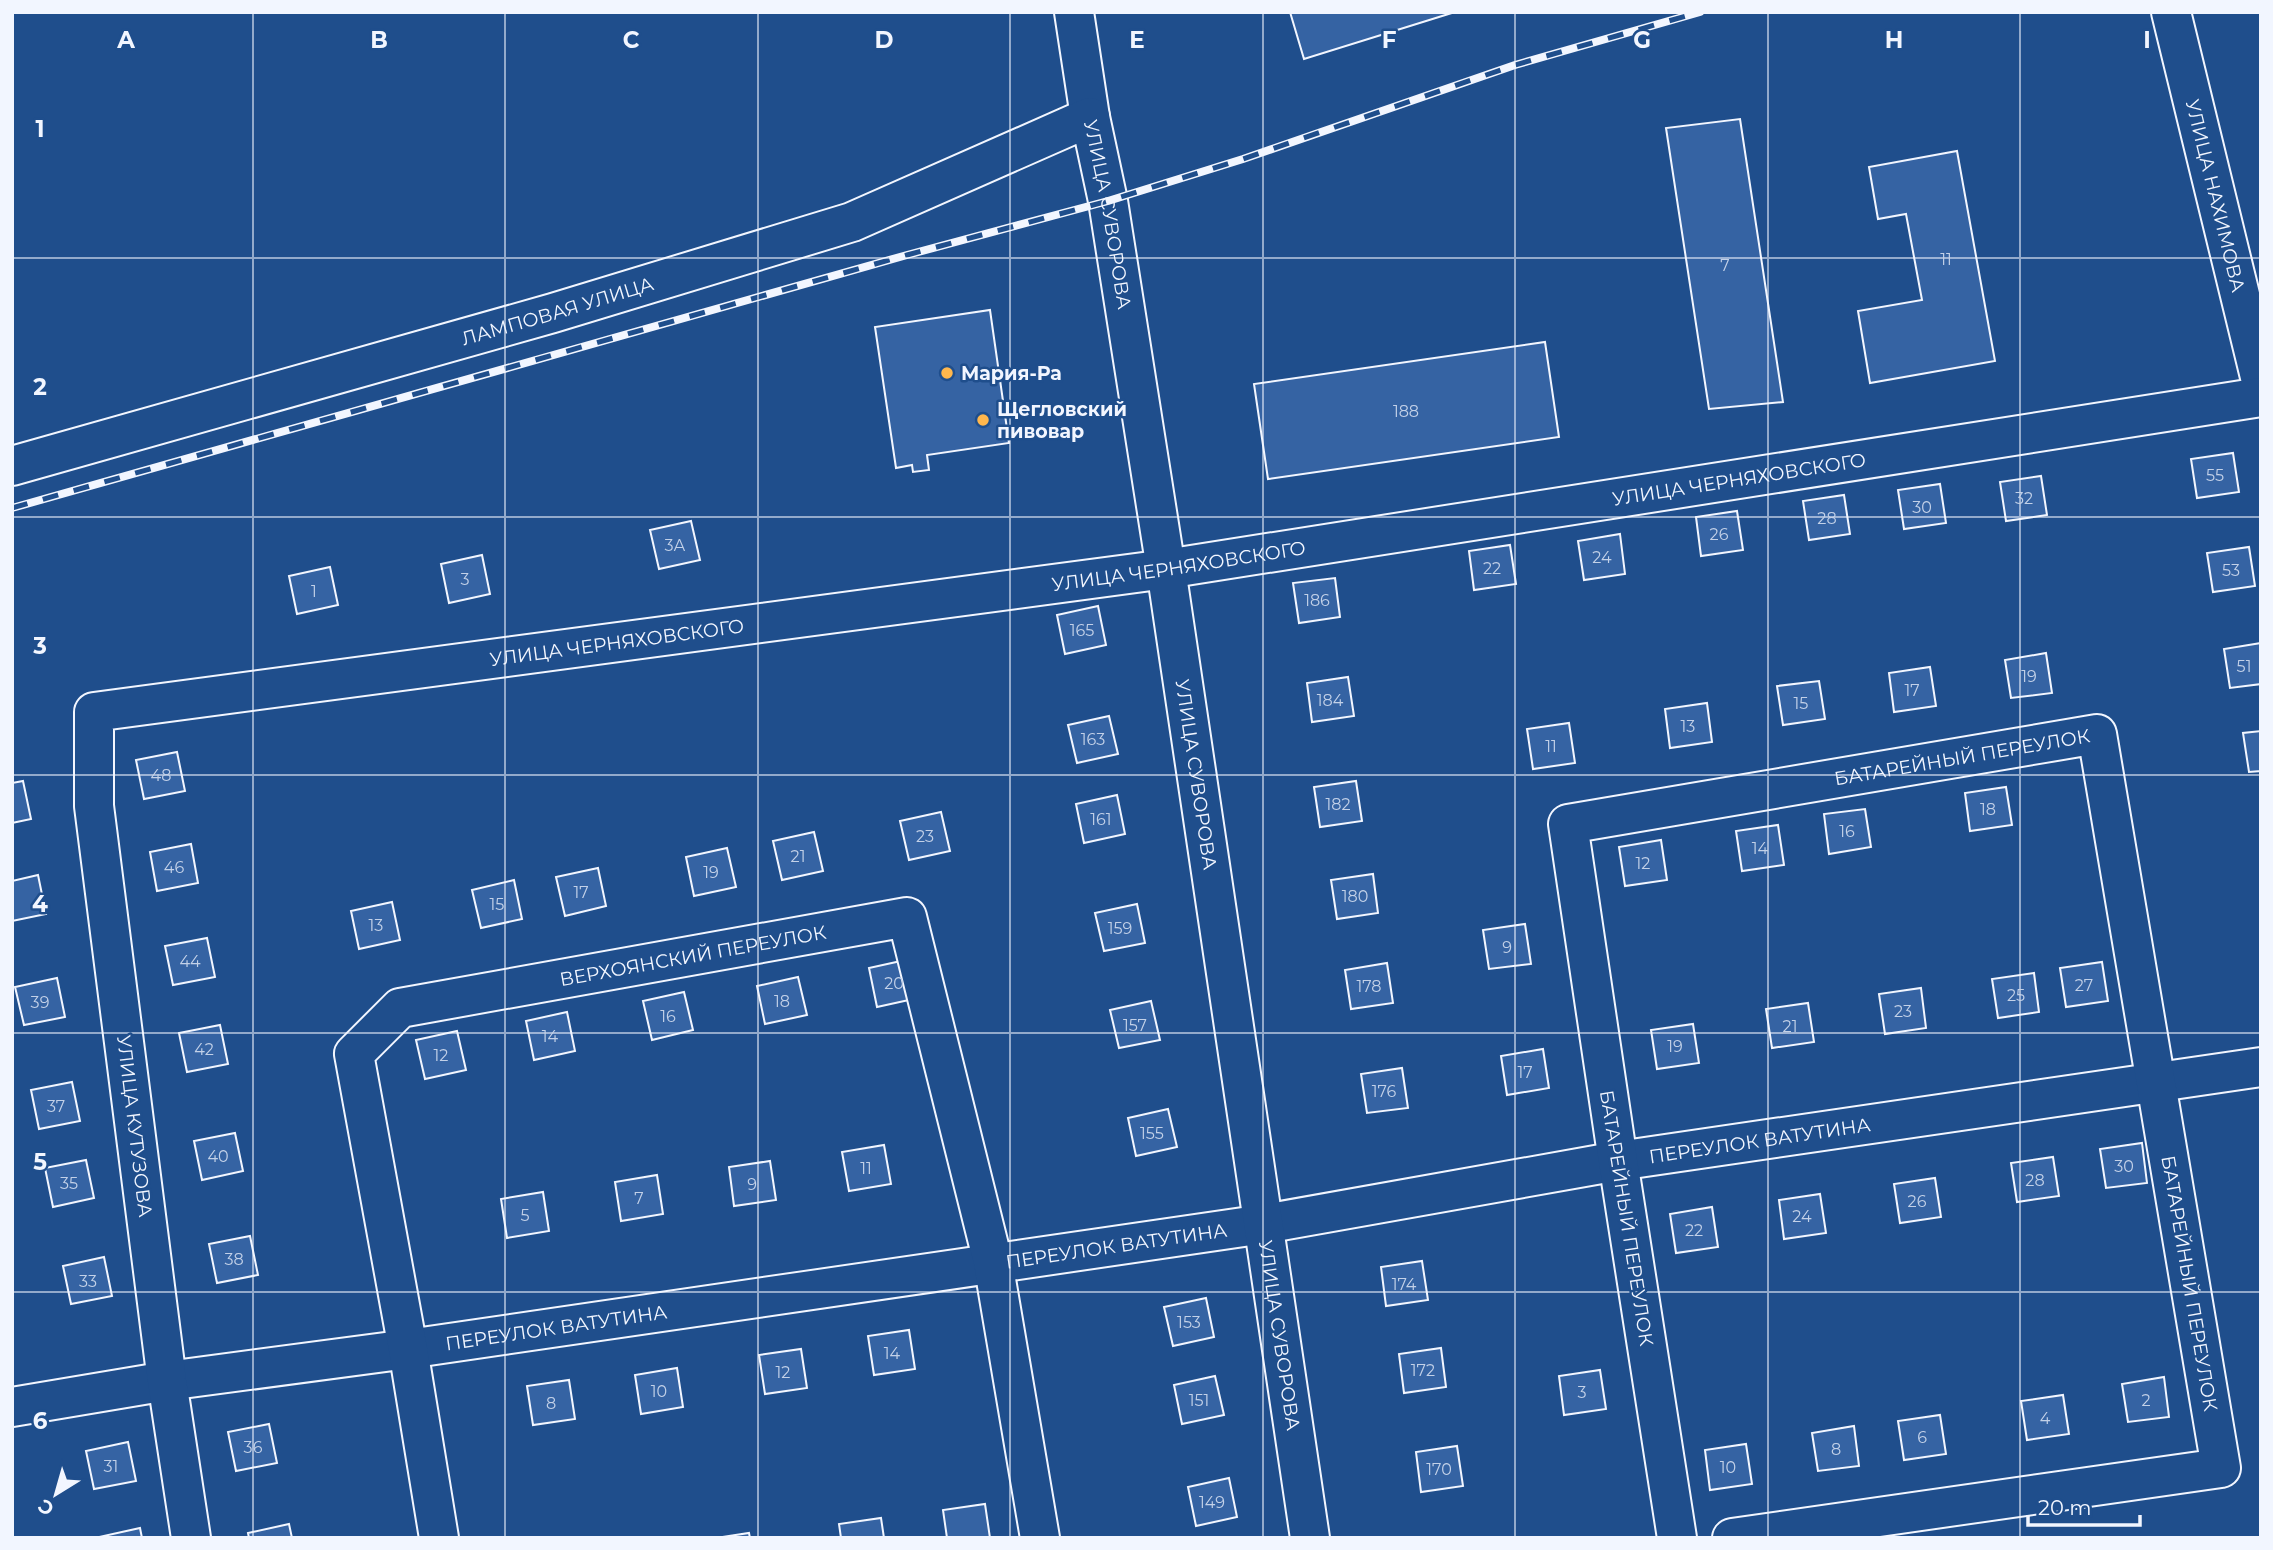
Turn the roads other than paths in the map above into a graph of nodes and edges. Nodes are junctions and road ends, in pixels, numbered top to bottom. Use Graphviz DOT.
graph roads {
  1 [pos="1074,12"];
  2 [pos="2171,12"];
  3 [pos="1090,117"];
  4 [pos="2261,381"];
  5 [pos="2261,397"];
  6 [pos="12,466"];
  7 [pos="1166,569"];
  8 [pos="94,712"];
  9 [pos="2261,1067"];
  10 [pos="2154,1082"];
  11 [pos="1618,1161"];
  12 [pos="1264,1223"];
  13 [pos="993,1262"];
  14 [pos="408,1349"];
  15 [pos="167,1381"];
  16 [pos="12,1407"];
  17 [pos="191,1538"];
  18 [pos="439,1538"];
  19 [pos="1040,1538"];
  20 [pos="1310,1538"];
  21 [pos="1677,1538"];
  22 [pos="1732,1538"];
  1 -- 3 [label="street, УЛИЦА СУВОРОВА"];
  2 -- 4 [label="street, УЛИЦА НАХИМОВА"];
  3 -- 6 [label="street, ЛАМПОВАЯ УЛИЦА"];
  3 -- 7 [label="street, УЛИЦА СУВОРОВА"];
  5 -- 7 [label="street, УЛИЦА ЧЕРНЯХОВСКОГО"];
  7 -- 8 [label="street, УЛИЦА ЧЕРНЯХОВСКОГО"];
  7 -- 12 [label="street, УЛИЦА СУВОРОВА"];
  8 -- 15 [label="street, УЛИЦА КУТУЗОВА"];
  9 -- 10 [label="street, ПЕРЕУЛОК ВАТУТИНА"];
  10 -- 11 [label="street, ПЕРЕУЛОК ВАТУТИНА"];
  10 -- 11 [label="street, БАТАРЕЙНЫЙ ПЕРЕУЛОК"];
  10 -- 22 [label="street, БАТАРЕЙНЫЙ ПЕРЕУЛОК"];
  11 -- 12 [label="street, ПЕРЕУЛОК ВАТУТИНА"];
  11 -- 21 [label="street, БАТАРЕЙНЫЙ ПЕРЕУЛОК"];
  12 -- 13 [label="street, ПЕРЕУЛОК ВАТУТИНА"];
  12 -- 20 [label="street, УЛИЦА СУВОРОВА"];
  13 -- 14 [label="street, ПЕРЕУЛОК ВАТУТИНА"];
  13 -- 14 [label="street, ВЕРХОЯНСКИЙ ПЕРЕУЛОК"];
  13 -- 19 [label="street, ВЕРХОЯНСКИЙ ПЕРЕУЛОК"];
  14 -- 15 [label="street, ПЕРЕУЛОК ВАТУТИНА"];
  14 -- 18 [label="street, ВЕРХОЯНСКИЙ ПЕРЕУЛОК"];
  15 -- 16 [label="street, ПЕРЕУЛОК ВАТУТИНА"];
  15 -- 17 [label="street, УЛИЦА КУТУЗОВА"];
}
